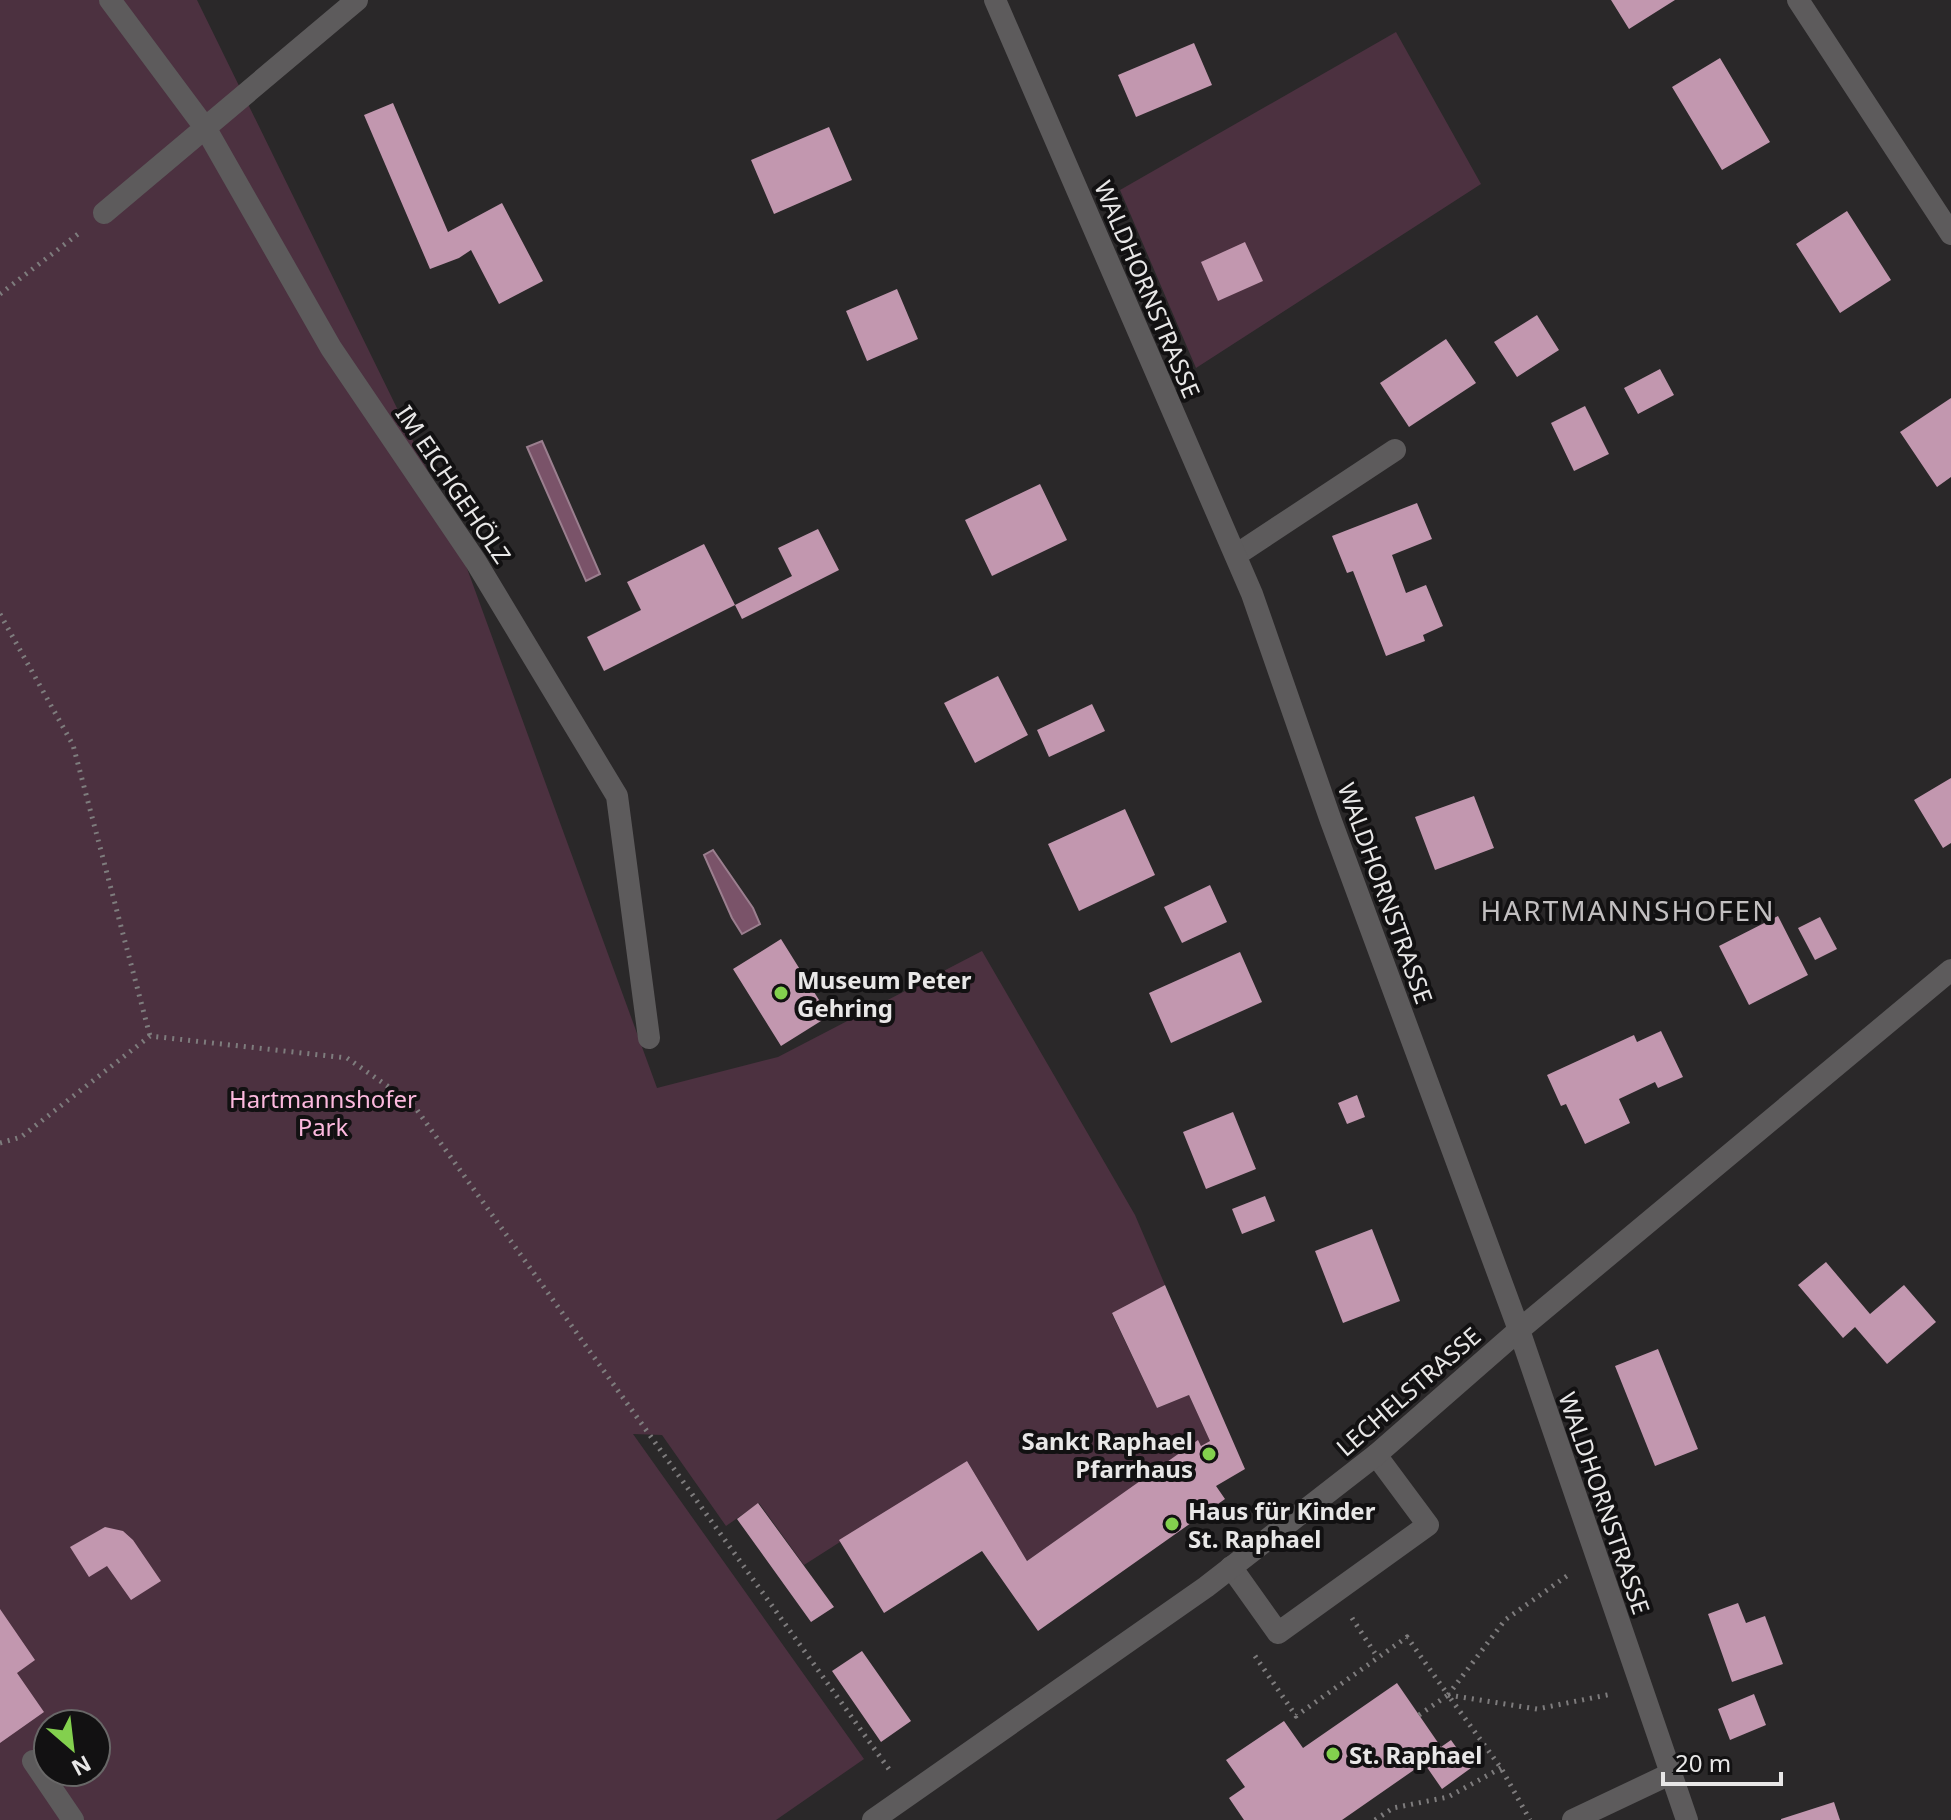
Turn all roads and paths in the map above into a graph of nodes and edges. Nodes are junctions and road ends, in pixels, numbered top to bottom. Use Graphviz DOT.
graph roads {
  1 [pos="110,0"];
  2 [pos="357,0"];
  3 [pos="995,0"];
  4 [pos="1800,0"];
  5 [pos="206,129"];
  6 [pos="104,213"];
  7 [pos="1951,234"];
  8 [pos="0,294"];
  9 [pos="1395,450"];
  10 [pos="1236,555"];
  11 [pos="0,614"];
  12 [pos="1951,970"];
  13 [pos="150,1036"];
  14 [pos="649,1038"];
  15 [pos="0,1143"];
  16 [pos="1519,1330"];
  17 [pos="1376,1455"];
  18 [pos="1595,1556"];
  19 [pos="1231,1567"];
  20 [pos="1335,1592"];
  21 [pos="1251,1651"];
  22 [pos="1378,1658"];
  23 [pos="1641,1688"];
  24 [pos="1448,1695"];
  25 [pos="1419,1715"];
  26 [pos="1501,1768"];
  27 [pos="1670,1774"];
  28 [pos="51,1788"];
  29 [pos="908,1795"];
  30 [pos="73,1820"];
  31 [pos="873,1820"];
  32 [pos="1375,1820"];
  33 [pos="1530,1820"];
  34 [pos="1573,1820"];
  35 [pos="1687,1820"];
  1 -- 5 [label="street, IM EICHGEHÖLZ"];
  2 -- 5 [label="street"];
  3 -- 10 [label="street, WALDHORNSTRASSE"];
  4 -- 7 [label="street"];
  5 -- 6 [label="street"];
  5 -- 14 [label="street, IM EICHGEHÖLZ"];
  6 -- 8 [label="path"];
  9 -- 10 [label="street"];
  10 -- 16 [label="street, WALDHORNSTRASSE"];
  11 -- 13 [label="path"];
  12 -- 16 [label="street, LECHELSTRASSE"];
  13 -- 15 [label="path"];
  13 -- 29 [label="path"];
  16 -- 17 [label="street, LECHELSTRASSE"];
  16 -- 18 [label="street, WALDHORNSTRASSE"];
  17 -- 19 [label="street, LECHELSTRASSE"];
  17 -- 20 [label="street"];
  18 -- 23 [label="street, WALDHORNSTRASSE"];
  18 -- 24 [label="path"];
  19 -- 20 [label="street"];
  19 -- 29 [label="street, LECHELSTRASSE"];
  20 -- 22 [label="path"];
  21 -- 22 [label="path"];
  22 -- 24 [label="path"];
  23 -- 24 [label="path"];
  23 -- 27 [label="street, WALDHORNSTRASSE"];
  24 -- 25 [label="path"];
  24 -- 26 [label="path"];
  26 -- 32 [label="path"];
  26 -- 33 [label="path"];
  27 -- 34 [label="street"];
  27 -- 35 [label="street, WALDHORNSTRASSE"];
  28 -- 30 [label="street"];
  29 -- 31 [label="street, LECHELSTRASSE"];
}
